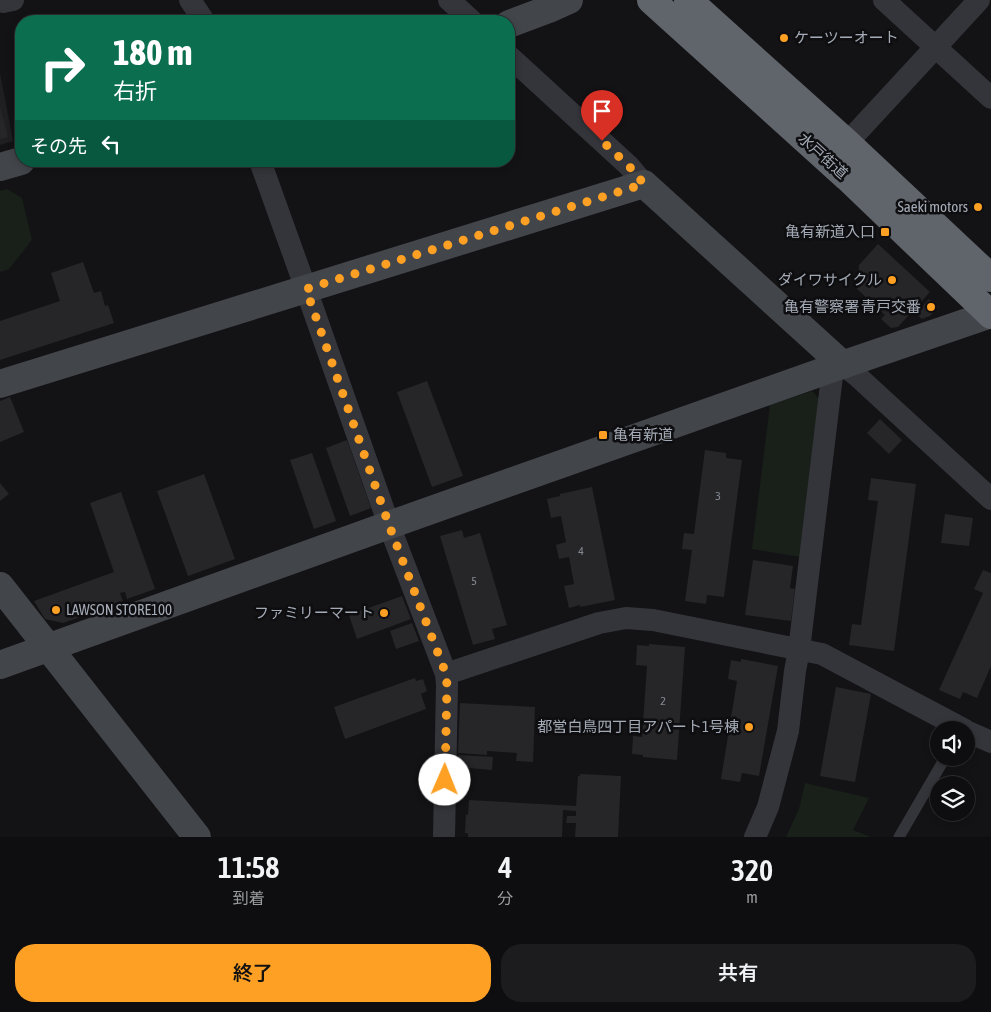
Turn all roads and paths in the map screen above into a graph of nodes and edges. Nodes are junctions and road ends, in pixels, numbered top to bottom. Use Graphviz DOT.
graph roads {
  1 [pos="190,0"];
  2 [pos="450,0"];
  3 [pos="568,0"];
  4 [pos="651,0"];
  5 [pos="688,0"];
  6 [pos="884,0"];
  7 [pos="979,0"];
  8 [pos="200,15"];
  9 [pos="466,15"];
  10 [pos="515,22"];
  11 [pos="935,47"];
  12 [pos="515,62"];
  13 [pos="991,98"];
  14 [pos="847,144"];
  15 [pos="15,163"];
  16 [pos="262,167"];
  17 [pos="0,168"];
  18 [pos="644,184"];
  19 [pos="991,278"];
  20 [pos="306,289"];
  21 [pos="991,314"];
  22 [pos="838,366"];
  23 [pos="0,384"];
  24 [pos="991,499"];
  25 [pos="389,525"];
  26 [pos="0,586"];
  27 [pos="48,648"];
  28 [pos="799,650"];
  29 [pos="0,665"];
  30 [pos="446,674"];
  31 [pos="947,721"];
  32 [pos="975,735"];
  33 [pos="991,742"];
  34 [pos="940,766"];
  35 [pos="197,837"];
  36 [pos="444,837"];
  37 [pos="755,837"];
  38 [pos="900,837"];
  1 -- 8 [label="street"];
  2 -- 9 [label="street"];
  3 -- 10 [label="street"];
  4 -- 21 [label="highway, 水戸街道"];
  5 -- 14 [label="highway, 水戸街道"];
  6 -- 11 [label="street"];
  7 -- 11 [label="street"];
  11 -- 13 [label="street"];
  11 -- 14 [label="street"];
  12 -- 18 [label="street"];
  14 -- 19 [label="highway, 水戸街道"];
  15 -- 17 [label="street"];
  16 -- 20 [label="street"];
  18 -- 20 [label="street"];
  18 -- 22 [label="street"];
  20 -- 23 [label="street"];
  20 -- 25 [label="street"];
  21 -- 22 [label="street"];
  22 -- 24 [label="street"];
  22 -- 25 [label="street"];
  22 -- 28 [label="street"];
  25 -- 27 [label="street"];
  25 -- 30 [label="street"];
  26 -- 27 [label="street"];
  27 -- 29 [label="street"];
  27 -- 35 [label="street"];
  28 -- 30 [label="street"];
  28 -- 31 [label="street"];
  28 -- 37 [label="street"];
  30 -- 36 [label="street"];
  32 -- 33 [label="street"];
  34 -- 38 [label="lane"];
}
